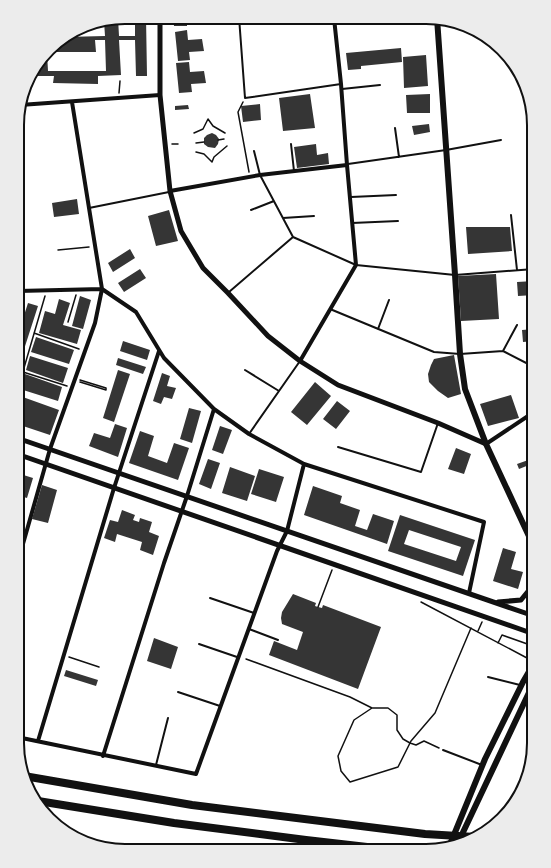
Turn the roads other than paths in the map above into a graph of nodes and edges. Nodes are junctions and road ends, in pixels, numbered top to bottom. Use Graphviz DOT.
graph roads {
  1 [pos="160,24"];
  2 [pos="239,24"];
  3 [pos="335,24"];
  4 [pos="437,25"];
  5 [pos="380,84"];
  6 [pos="341,86"];
  7 [pos="160,95"];
  8 [pos="72,102"];
  9 [pos="26,105"];
  10 [pos="395,128"];
  11 [pos="501,140"];
  12 [pos="291,144"];
  13 [pos="446,150"];
  14 [pos="254,151"];
  15 [pos="398,157"];
  16 [pos="347,165"];
  17 [pos="294,171"];
  18 [pos="260,175"];
  19 [pos="170,191"];
  20 [pos="396,195"];
  21 [pos="350,198"];
  22 [pos="274,201"];
  23 [pos="89,208"];
  24 [pos="251,210"];
  25 [pos="511,215"];
  26 [pos="314,216"];
  27 [pos="283,218"];
  28 [pos="398,221"];
  29 [pos="352,223"];
  30 [pos="293,237"];
  31 [pos="356,265"];
  32 [pos="527,269"];
  33 [pos="517,270"];
  34 [pos="455,275"];
  35 [pos="102,289"];
  36 [pos="24,291"];
  37 [pos="228,293"];
  38 [pos="389,300"];
  39 [pos="330,310"];
  40 [pos="517,325"];
  41 [pos="378,329"];
  42 [pos="159,351"];
  43 [pos="503,351"];
  44 [pos="460,354"];
  45 [pos="300,361"];
  46 [pos="527,363"];
  47 [pos="245,370"];
  48 [pos="279,391"];
  49 [pos="214,409"];
  50 [pos="527,417"];
  51 [pos="438,423"];
  52 [pos="249,434"];
  53 [pos="24,440"];
  54 [pos="486,444"];
  55 [pos="338,447"];
  56 [pos="50,449"];
  57 [pos="24,456"];
  58 [pos="46,464"];
  59 [pos="304,464"];
  60 [pos="119,473"];
  61 [pos="114,488"];
  62 [pos="187,496"];
  63 [pos="182,511"];
  64 [pos="287,531"];
  65 [pos="527,532"];
  66 [pos="24,541"];
  67 [pos="280,546"];
  68 [pos="469,593"];
  69 [pos="527,593"];
  70 [pos="210,598"];
  71 [pos="495,602"];
  72 [pos="255,613"];
  73 [pos="527,613"];
  74 [pos="249,629"];
  75 [pos="527,632"];
  76 [pos="278,640"];
  77 [pos="199,644"];
  78 [pos="239,657"];
  79 [pos="527,675"];
  80 [pos="488,677"];
  81 [pos="521,685"];
  82 [pos="178,692"];
  83 [pos="527,699"];
  84 [pos="220,706"];
  85 [pos="168,718"];
  86 [pos="24,739"];
  87 [pos="38,742"];
  88 [pos="443,750"];
  89 [pos="103,756"];
  90 [pos="156,766"];
  91 [pos="483,766"];
  92 [pos="30,777"];
  93 [pos="43,802"];
  94 [pos="465,836"];
  95 [pos="460,838"];
  96 [pos="452,841"];
  97 [pos="341,844"];
  1 -- 7 [label="street"];
  2 -- 6 [label="lane"];
  3 -- 6 [label="street"];
  4 -- 13 [label="main road"];
  5 -- 6 [label="lane"];
  6 -- 16 [label="street"];
  7 -- 8 [label="street"];
  7 -- 19 [label="street"];
  8 -- 9 [label="street"];
  8 -- 23 [label="street"];
  10 -- 15 [label="lane"];
  11 -- 13 [label="lane"];
  12 -- 17 [label="lane"];
  13 -- 15 [label="lane"];
  13 -- 34 [label="main road"];
  14 -- 18 [label="lane"];
  15 -- 16 [label="lane"];
  16 -- 17 [label="street"];
  16 -- 21 [label="street"];
  17 -- 18 [label="street"];
  18 -- 19 [label="street"];
  18 -- 22 [label="lane"];
  19 -- 23 [label="lane"];
  19 -- 37 [label="street"];
  20 -- 21 [label="lane"];
  21 -- 29 [label="street"];
  22 -- 24 [label="lane"];
  22 -- 27 [label="lane"];
  23 -- 35 [label="street"];
  25 -- 33 [label="lane"];
  26 -- 27 [label="lane"];
  27 -- 30 [label="lane"];
  28 -- 29 [label="lane"];
  29 -- 31 [label="street"];
  30 -- 31 [label="lane"];
  30 -- 37 [label="lane"];
  31 -- 34 [label="lane"];
  31 -- 39 [label="street"];
  32 -- 33 [label="lane"];
  33 -- 34 [label="lane"];
  34 -- 44 [label="main road"];
  35 -- 36 [label="street"];
  35 -- 42 [label="street"];
  35 -- 56 [label="street"];
  37 -- 45 [label="street"];
  38 -- 41 [label="lane"];
  39 -- 41 [label="lane"];
  39 -- 45 [label="street"];
  40 -- 43 [label="lane"];
  41 -- 44 [label="lane"];
  42 -- 49 [label="street"];
  42 -- 60 [label="street"];
  43 -- 44 [label="lane"];
  43 -- 46 [label="lane"];
  44 -- 54 [label="main road"];
  45 -- 48 [label="lane"];
  45 -- 51 [label="street"];
  47 -- 48 [label="lane"];
  48 -- 52 [label="lane"];
  49 -- 52 [label="street"];
  49 -- 62 [label="street"];
  50 -- 54 [label="street"];
  51 -- 54 [label="street"];
  51 -- 55 [label="lane"];
  52 -- 59 [label="street"];
  53 -- 56 [label="street"];
  54 -- 65 [label="main road"];
  56 -- 58 [label="street"];
  56 -- 60 [label="street"];
  57 -- 58 [label="street"];
  58 -- 61 [label="street"];
  58 -- 66 [label="street"];
  59 -- 64 [label="street"];
  59 -- 68 [label="street"];
  60 -- 61 [label="street"];
  60 -- 62 [label="street"];
  61 -- 63 [label="street"];
  61 -- 87 [label="street"];
  62 -- 63 [label="street"];
  62 -- 64 [label="street"];
  63 -- 67 [label="street"];
  63 -- 89 [label="street"];
  64 -- 67 [label="street"];
  64 -- 68 [label="street"];
  67 -- 72 [label="street"];
  67 -- 75 [label="street"];
  68 -- 71 [label="street"];
  69 -- 71 [label="street"];
  70 -- 72 [label="lane"];
  71 -- 73 [label="street"];
  72 -- 74 [label="street"];
  74 -- 76 [label="lane"];
  74 -- 78 [label="street"];
  77 -- 78 [label="lane"];
  78 -- 84 [label="street"];
  79 -- 81 [label="main road"];
  80 -- 81 [label="lane"];
  81 -- 91 [label="main road"];
  82 -- 84 [label="lane"];
  83 -- 95 [label="main road"];
  84 -- 90 [label="street"];
  85 -- 90 [label="lane"];
  86 -- 87 [label="street"];
  87 -- 89 [label="street"];
  88 -- 91 [label="lane"];
  89 -- 90 [label="street"];
  91 -- 96 [label="main road"];
  92 -- 94 [label="highway"];
  93 -- 97 [label="highway"];
}
